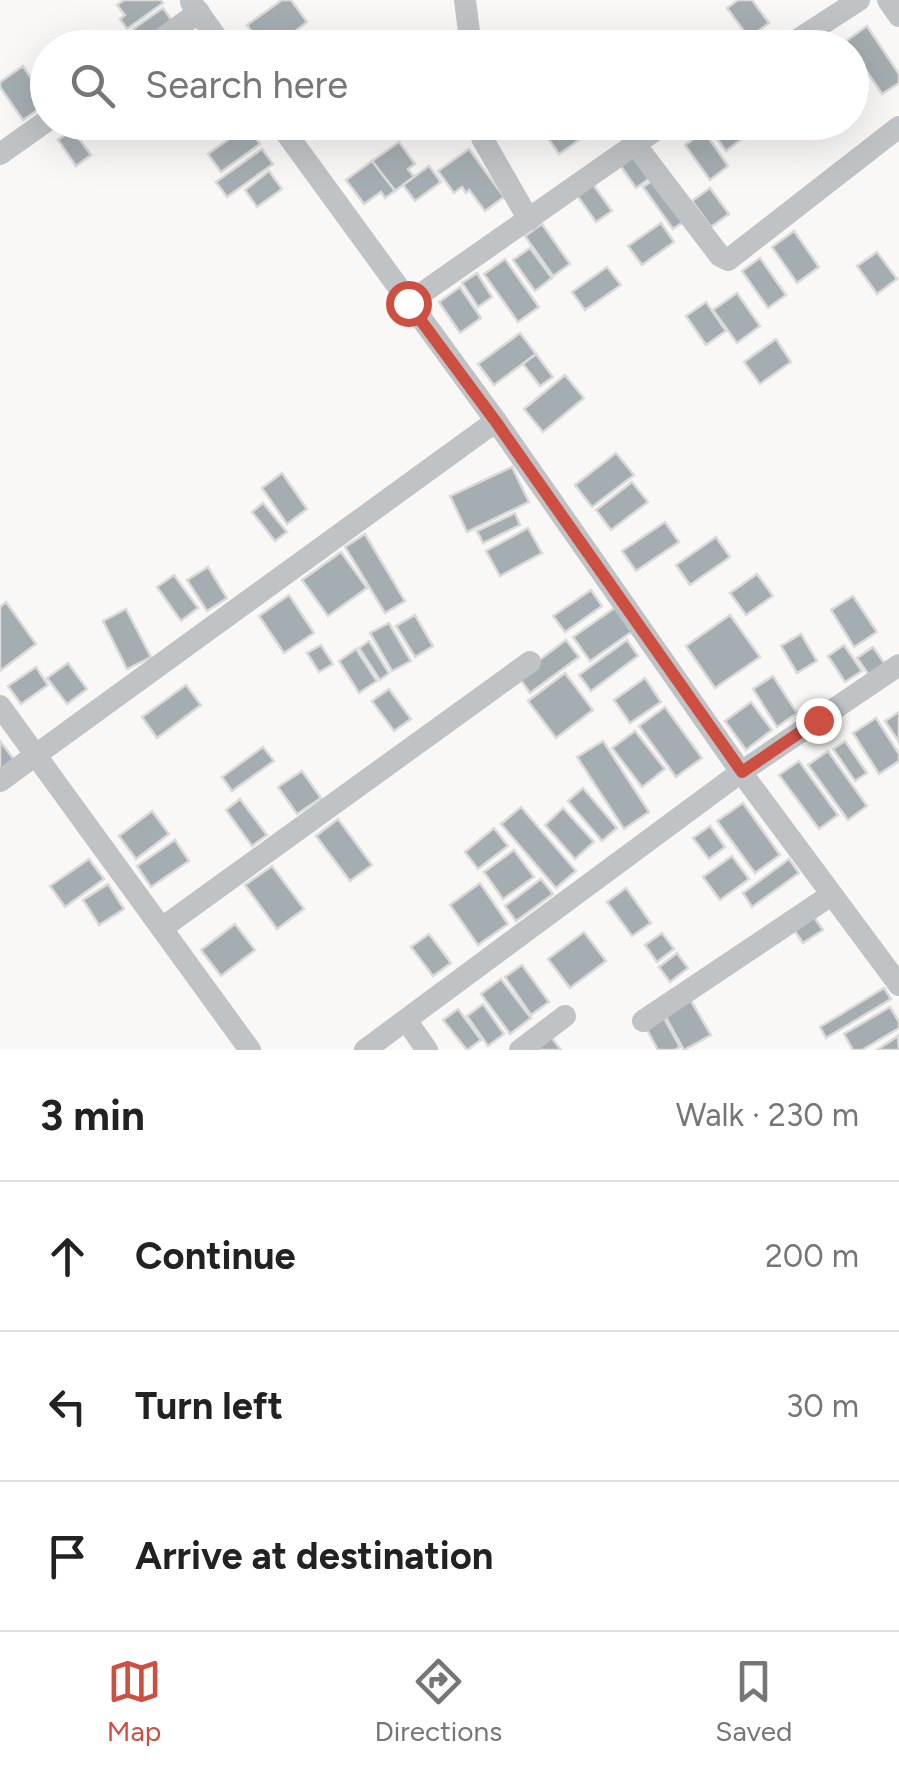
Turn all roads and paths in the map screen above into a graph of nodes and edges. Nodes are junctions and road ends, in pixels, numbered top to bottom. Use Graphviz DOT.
graph roads {
  1 [pos="465,0"];
  2 [pos="859,0"];
  3 [pos="888,0"];
  4 [pos="194,6"];
  5 [pos="899,16"];
  6 [pos="168,30"];
  7 [pos="211,30"];
  8 [pos="468,30"];
  9 [pos="812,30"];
  10 [pos="899,127"];
  11 [pos="30,133"];
  12 [pos="291,140"];
  13 [pos="483,140"];
  14 [pos="639,140"];
  15 [pos="634,143"];
  16 [pos="0,154"];
  17 [pos="529,220"];
  18 [pos="408,303"];
  19 [pos="496,422"];
  20 [pos="530,662"];
  21 [pos="899,666"];
  22 [pos="0,706"];
  23 [pos="35,755"];
  24 [pos="742,772"];
  25 [pos="0,781"];
  26 [pos="831,895"];
  27 [pos="162,928"];
  28 [pos="899,985"];
  29 [pos="565,1016"];
  30 [pos="406,1020"];
  31 [pos="643,1021"];
  32 [pos="250,1050"];
  33 [pos="365,1050"];
  34 [pos="427,1050"];
  35 [pos="520,1050"];
  1 -- 8 [label="street"];
  2 -- 9 [label="street"];
  3 -- 5 [label="street"];
  4 -- 6 [label="street"];
  4 -- 7 [label="street"];
  10 -- 15 [label="street"];
  11 -- 16 [label="street"];
  12 -- 18 [label="street"];
  13 -- 17 [label="street"];
  14 -- 15 [label="street"];
  15 -- 17 [label="street"];
  17 -- 18 [label="street"];
  18 -- 19 [label="street"];
  19 -- 23 [label="street"];
  19 -- 24 [label="street"];
  20 -- 27 [label="street"];
  21 -- 24 [label="street"];
  22 -- 23 [label="street"];
  23 -- 25 [label="street"];
  23 -- 27 [label="street"];
  24 -- 26 [label="street"];
  24 -- 30 [label="street"];
  26 -- 28 [label="street"];
  26 -- 31 [label="street"];
  27 -- 32 [label="street"];
  29 -- 35 [label="street"];
  30 -- 33 [label="street"];
  30 -- 34 [label="street"];
}
